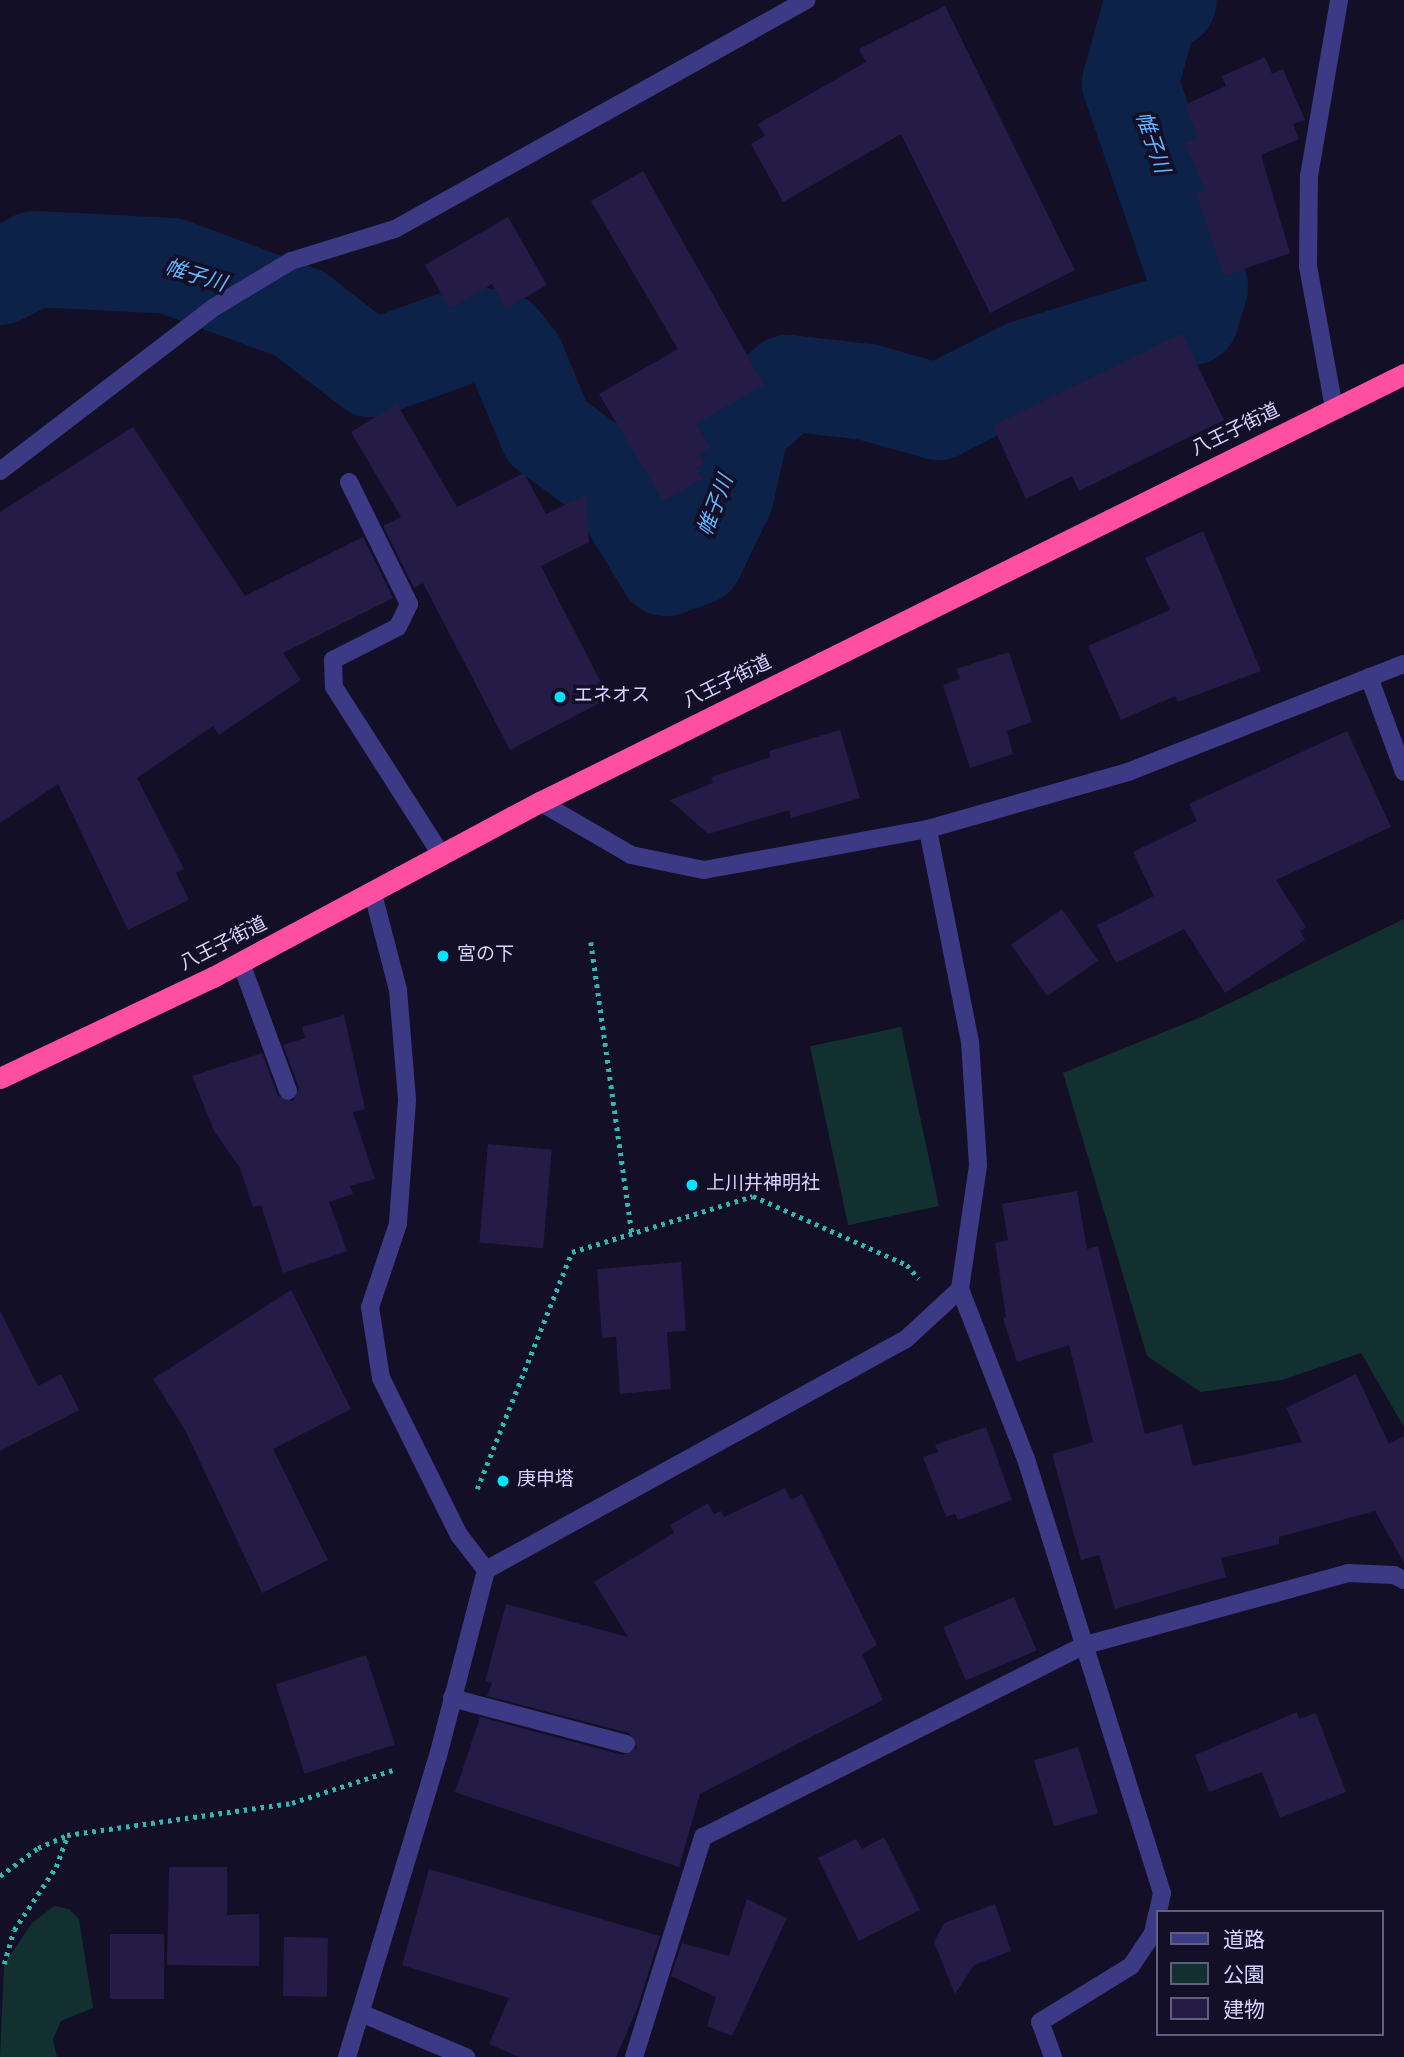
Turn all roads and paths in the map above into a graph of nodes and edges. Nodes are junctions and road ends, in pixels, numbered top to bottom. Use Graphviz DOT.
graph roads {
  1 [pos="807,0"];
  2 [pos="1339,0"];
  3 [pos="1404,374"];
  4 [pos="1334,408"];
  5 [pos="0,471"];
  6 [pos="349,482"];
  7 [pos="1404,664"];
  8 [pos="1369,677"];
  9 [pos="1404,772"];
  10 [pos="540,802"];
  11 [pos="928,829"];
  12 [pos="442,856"];
  13 [pos="373,894"];
  14 [pos="591,942"];
  15 [pos="241,963"];
  16 [pos="0,1078"];
  17 [pos="288,1091"];
  18 [pos="632,1233"];
  19 [pos="960,1289"];
  20 [pos="942,1307"];
  21 [pos="459,1535"];
  22 [pos="486,1570"];
  23 [pos="1404,1580"];
  24 [pos="1082,1646"];
  25 [pos="452,1698"];
  26 [pos="626,1744"];
  27 [pos="438,1756"];
  28 [pos="67,1835"];
  29 [pos="0,1876"];
  30 [pos="1159,1910"];
  31 [pos="1156,1921"];
  32 [pos="4,1964"];
  33 [pos="363,2014"];
  34 [pos="346,2057"];
  35 [pos="466,2057"];
  36 [pos="634,2057"];
  37 [pos="1054,2057"];
  1 -- 5 [label="street"];
  2 -- 4 [label="street"];
  3 -- 4 [label="highway, 八王子街道"];
  4 -- 10 [label="highway, 八王子街道"];
  6 -- 12 [label="street"];
  7 -- 8 [label="street"];
  8 -- 9 [label="street"];
  8 -- 11 [label="street"];
  10 -- 11 [label="street"];
  10 -- 12 [label="highway, 八王子街道"];
  11 -- 19 [label="street"];
  12 -- 13 [label="highway, 八王子街道"];
  13 -- 15 [label="highway, 八王子街道"];
  13 -- 21 [label="street"];
  14 -- 18 [label="path"];
  15 -- 16 [label="highway, 八王子街道"];
  15 -- 17 [label="street"];
  18 -- 20 [label="path"];
  18 -- 21 [label="path"];
  19 -- 20 [label="street"];
  19 -- 24 [label="street"];
  20 -- 22 [label="street"];
  21 -- 22 [label="street"];
  22 -- 25 [label="street"];
  23 -- 24 [label="street"];
  24 -- 30 [label="street"];
  24 -- 36 [label="street"];
  25 -- 26 [label="street"];
  25 -- 27 [label="street"];
  27 -- 28 [label="path"];
  27 -- 33 [label="street"];
  28 -- 29 [label="path"];
  28 -- 32 [label="path"];
  31 -- 37 [label="street"];
  33 -- 34 [label="street"];
  33 -- 35 [label="street"];
}
